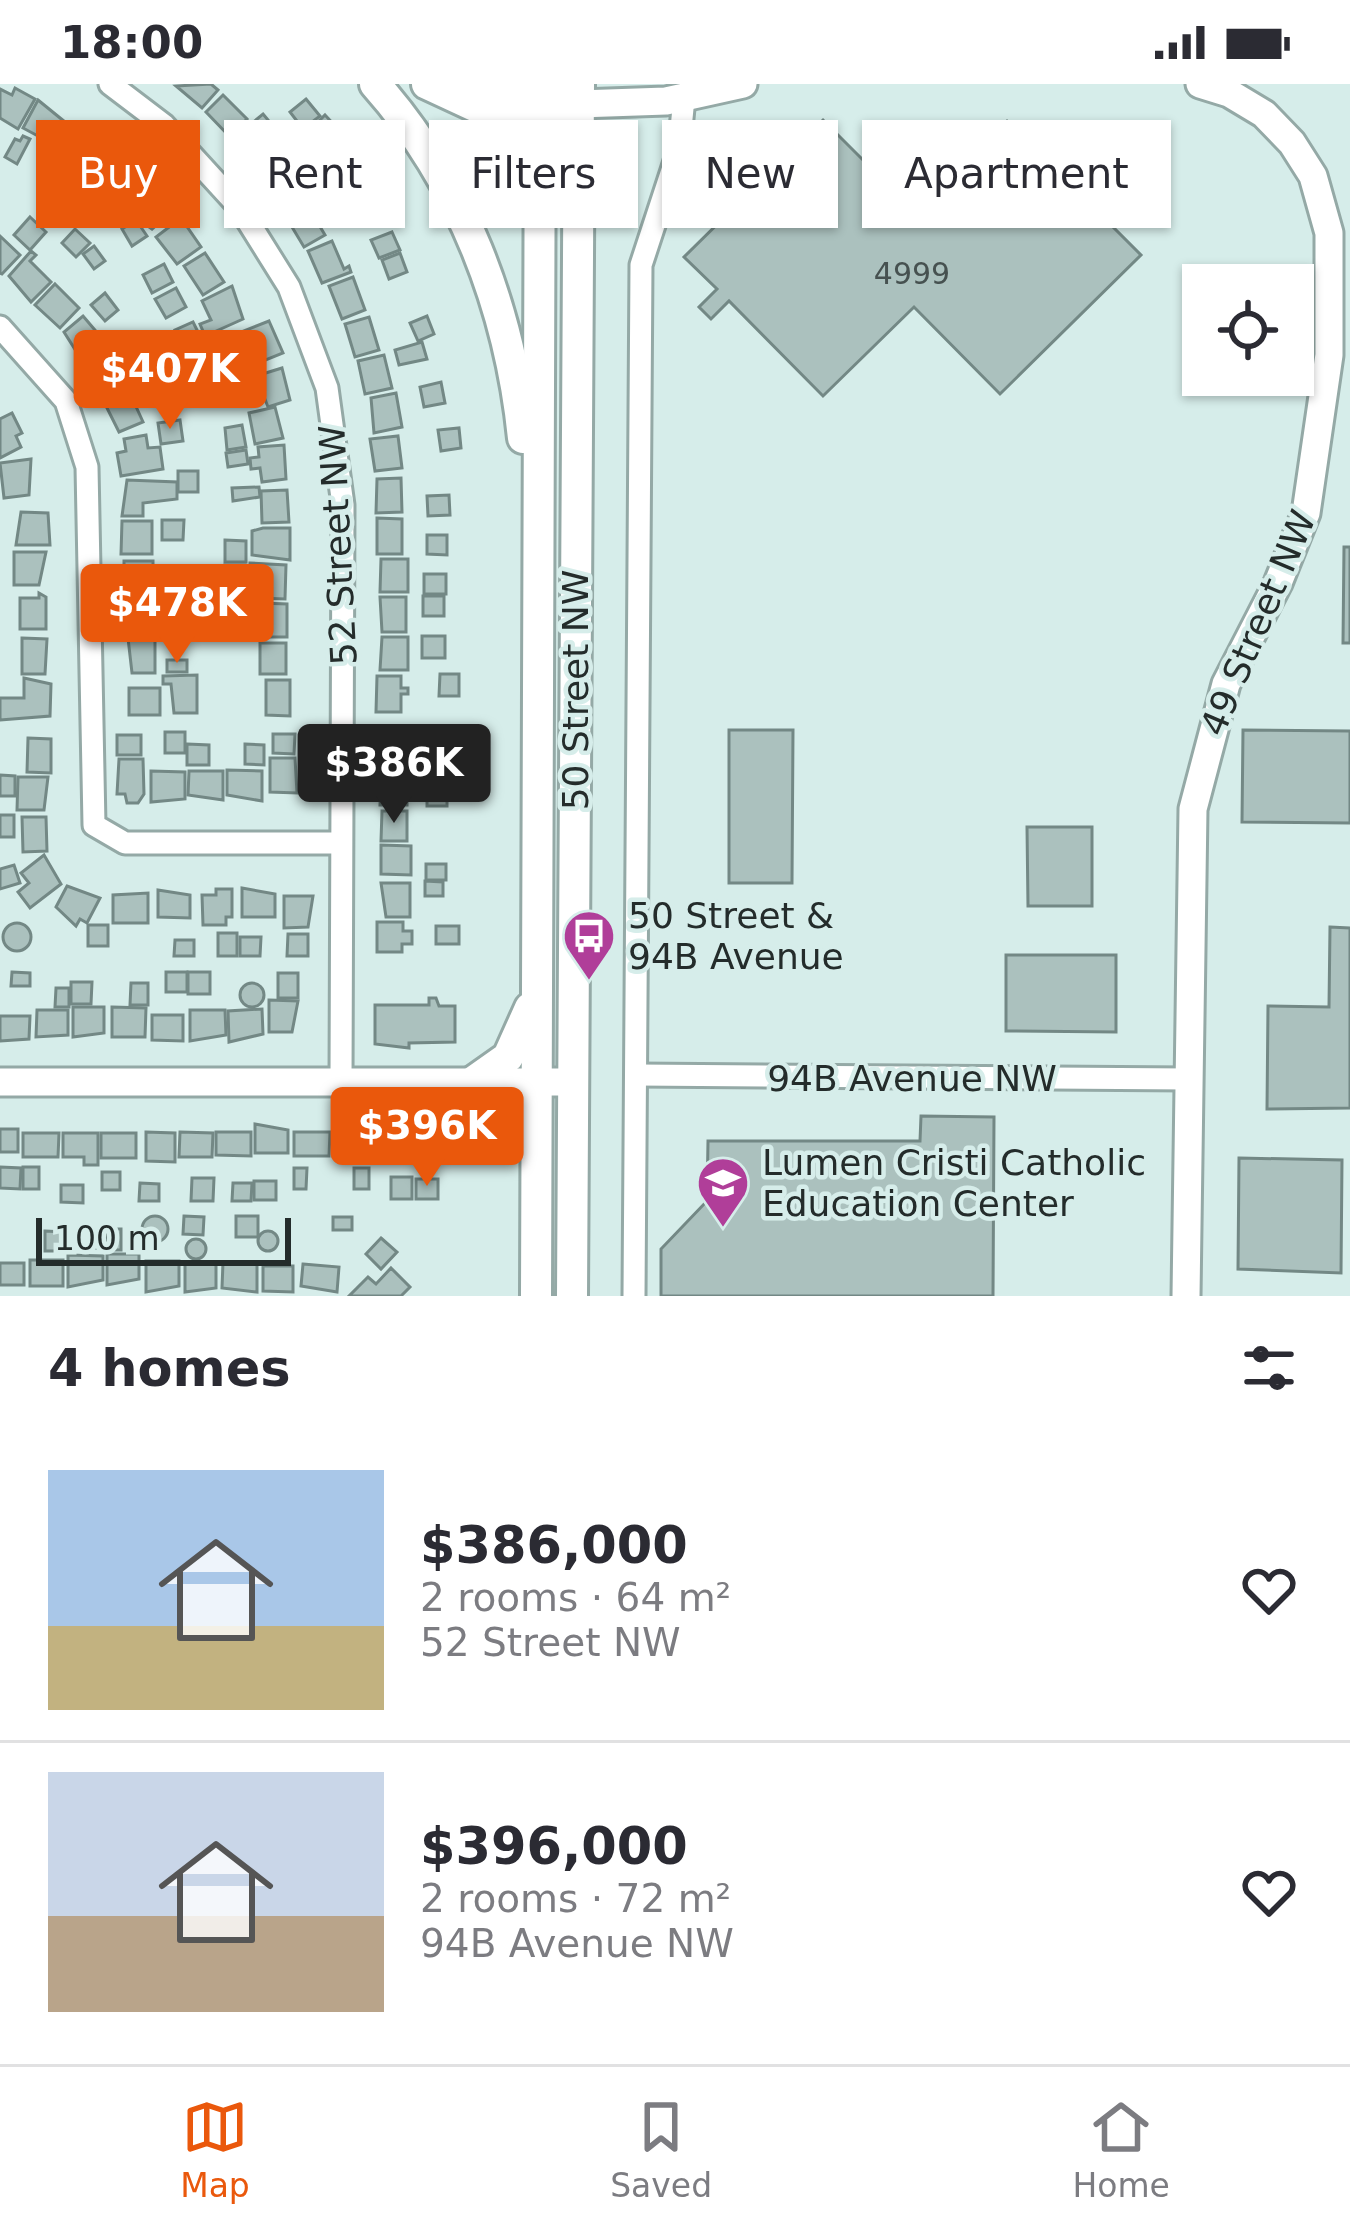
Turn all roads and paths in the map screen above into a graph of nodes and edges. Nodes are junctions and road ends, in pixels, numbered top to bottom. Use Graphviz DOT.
graph roads {
  1 [pos="110,84"];
  2 [pos="375,84"];
  3 [pos="427,84"];
  4 [pos="470,84"];
  5 [pos="743,84"];
  6 [pos="1200,84"];
  7 [pos="560,93"];
  8 [pos="684,98"];
  9 [pos="0,326"];
  10 [pos="538,604"];
  11 [pos="341,843"];
  12 [pos="537,986"];
  13 [pos="637,1076"];
  14 [pos="1188,1079"];
  15 [pos="340,1081"];
  16 [pos="0,1082"];
  17 [pos="474,1082"];
  18 [pos="537,1082"];
  19 [pos="573,1082"];
  20 [pos="536,1296"];
  21 [pos="572,1296"];
  22 [pos="634,1296"];
  23 [pos="1186,1296"];
  1 -- 11 [label="street, 52 Street NW"];
  2 -- 10 [label="main road"];
  3 -- 7 [label="main road"];
  4 -- 7 [label="main road"];
  5 -- 8 [label="street"];
  6 -- 14 [label="street, 49 Street NW"];
  7 -- 8 [label="street"];
  7 -- 10 [label="main road, 50 Street NW"];
  7 -- 19 [label="main road, 50 Street NW"];
  8 -- 13 [label="street, 50 Street NW"];
  9 -- 11 [label="street"];
  10 -- 12 [label="main road, 50 Street NW"];
  11 -- 15 [label="street, 52 Street NW"];
  12 -- 17 [label="main road"];
  12 -- 18 [label="main road, 50 Street NW"];
  13 -- 14 [label="street, 94B Avenue NW"];
  13 -- 22 [label="street, 50 Street NW"];
  14 -- 23 [label="street, 49 Street NW"];
  15 -- 16 [label="street"];
  15 -- 17 [label="street"];
  17 -- 18 [label="street"];
  18 -- 19 [label="street"];
  18 -- 20 [label="main road, 50 Street NW"];
  19 -- 21 [label="main road, 50 Street NW"];
}
